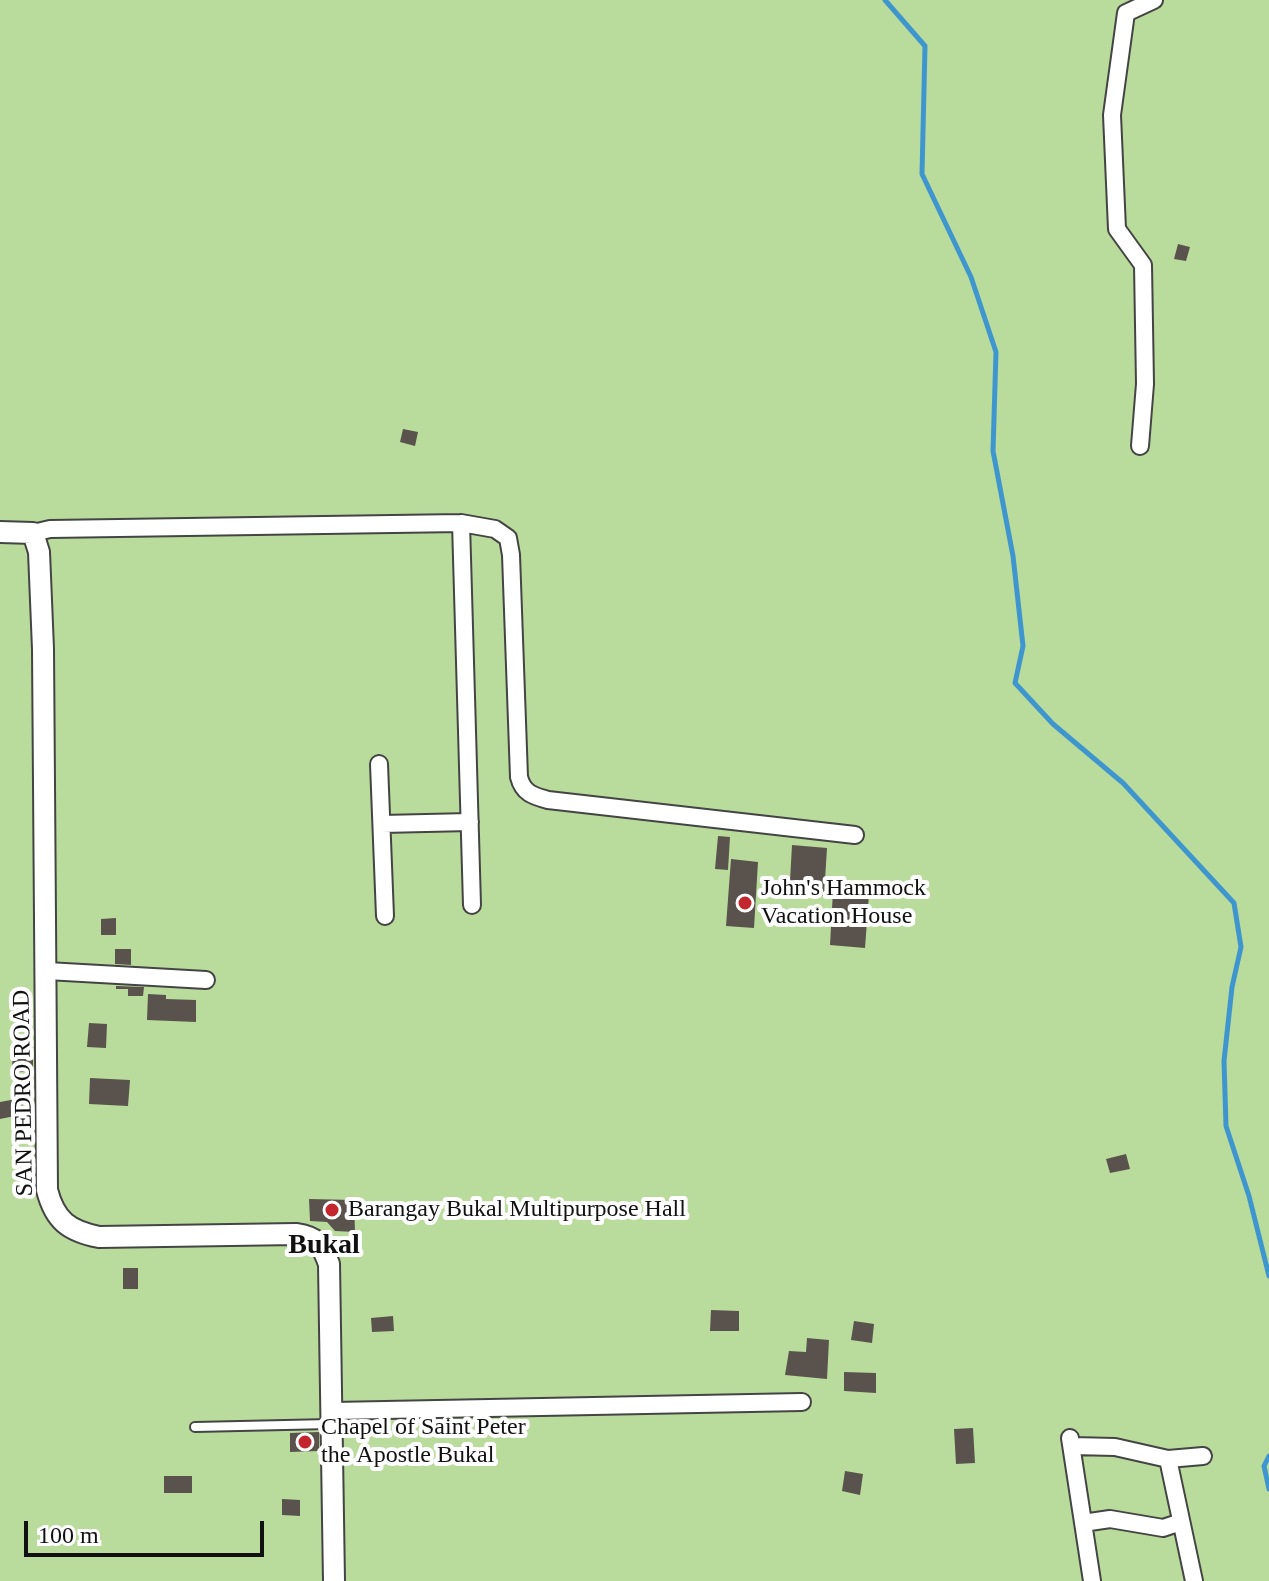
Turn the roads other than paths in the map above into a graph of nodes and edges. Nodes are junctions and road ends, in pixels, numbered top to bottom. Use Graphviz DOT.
graph roads {
  1 [pos="1154,0"];
  2 [pos="1140,446"];
  3 [pos="461,523"];
  4 [pos="0,532"];
  5 [pos="33,533"];
  6 [pos="379,764"];
  7 [pos="470,822"];
  8 [pos="382,824"];
  9 [pos="855,835"];
  10 [pos="472,905"];
  11 [pos="385,916"];
  12 [pos="47,971"];
  13 [pos="206,980"];
  14 [pos="802,1402"];
  15 [pos="332,1417"];
  16 [pos="195,1427"];
  17 [pos="1203,1456"];
  18 [pos="1168,1459"];
  19 [pos="1181,1522"];
  20 [pos="1083,1523"];
  21 [pos="334,1581"];
  22 [pos="1092,1581"];
  23 [pos="1194,1581"];
  1 -- 2 [label="street"];
  3 -- 5 [label="street"];
  3 -- 7 [label="street"];
  3 -- 9 [label="street"];
  4 -- 5 [label="street"];
  5 -- 12 [label="street, SAN PEDRO ROAD"];
  6 -- 8 [label="street"];
  7 -- 8 [label="street"];
  7 -- 10 [label="street"];
  8 -- 11 [label="street"];
  12 -- 13 [label="street"];
  12 -- 15 [label="street, SAN PEDRO ROAD"];
  14 -- 15 [label="street"];
  15 -- 16 [label="lane"];
  15 -- 21 [label="street, SAN PEDRO ROAD"];
  17 -- 18 [label="street"];
  18 -- 19 [label="street"];
  18 -- 20 [label="street"];
  19 -- 20 [label="street"];
  19 -- 23 [label="street"];
  20 -- 22 [label="street"];
}
